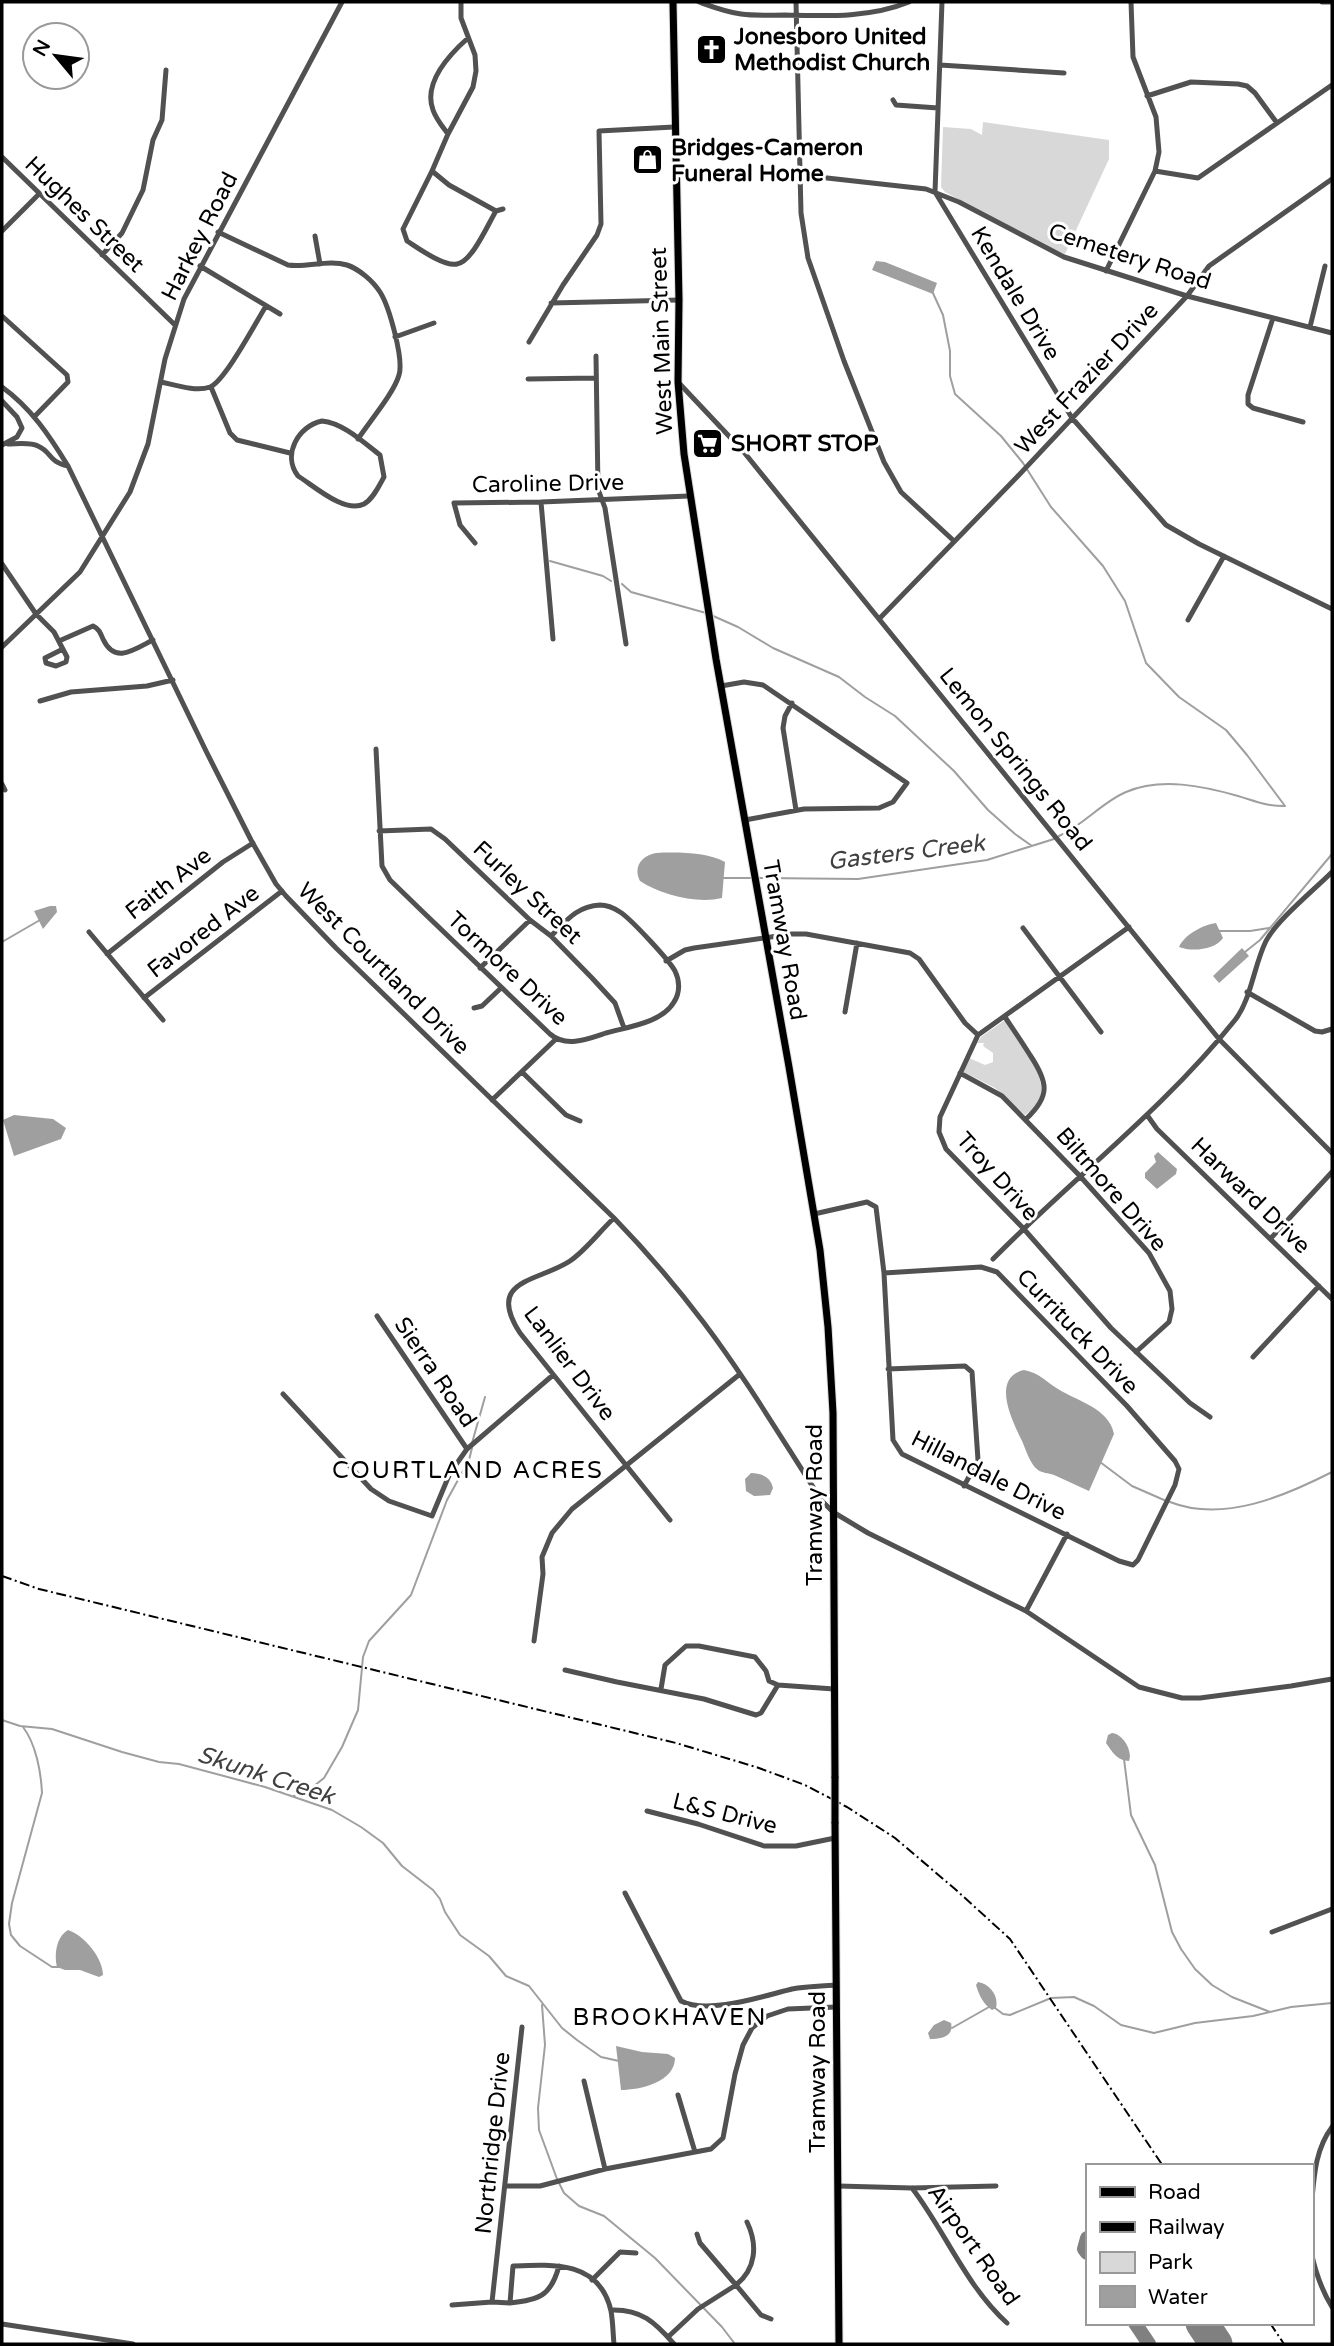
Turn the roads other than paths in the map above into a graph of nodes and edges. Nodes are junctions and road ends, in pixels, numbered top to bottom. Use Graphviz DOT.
graph roads {
  1 [pos="342,2"];
  2 [pos="461,2"];
  3 [pos="673,2"];
  4 [pos="699,2"];
  5 [pos="796,2"];
  6 [pos="909,2"];
  7 [pos="942,2"];
  8 [pos="1131,2"];
  9 [pos="1322,2"];
  10 [pos="1332,2"];
  11 [pos="796,15"];
  12 [pos="468,38"];
  13 [pos="940,65"];
  14 [pos="166,70"];
  15 [pos="1064,73"];
  16 [pos="1332,85"];
  17 [pos="1147,96"];
  18 [pos="892,100"];
  19 [pos="938,108"];
  20 [pos="1277,123"];
  21 [pos="674,127"];
  22 [pos="447,134"];
  23 [pos="2,157"];
  24 [pos="432,171"];
  25 [pos="1156,171"];
  26 [pos="800,175"];
  27 [pos="1332,179"];
  28 [pos="935,192"];
  29 [pos="39,194"];
  30 [pos="503,209"];
  31 [pos="496,211"];
  32 [pos="2,231"];
  33 [pos="218,232"];
  34 [pos="315,236"];
  35 [pos="102,255"];
  36 [pos="320,264"];
  37 [pos="200,266"];
  38 [pos="1325,266"];
  39 [pos="1106,271"];
  40 [pos="1187,296"];
  41 [pos="679,300"];
  42 [pos="551,303"];
  43 [pos="266,306"];
  44 [pos="280,314"];
  45 [pos="2,316"];
  46 [pos="1273,318"];
  47 [pos="435,323"];
  48 [pos="175,325"];
  49 [pos="1310,327"];
  50 [pos="1332,333"];
  51 [pos="395,337"];
  52 [pos="529,342"];
  53 [pos="596,356"];
  54 [pos="528,379"];
  55 [pos="596,379"];
  56 [pos="161,382"];
  57 [pos="678,382"];
  58 [pos="2,387"];
  59 [pos="211,387"];
  60 [pos="2,401"];
  61 [pos="35,416"];
  62 [pos="1072,418"];
  63 [pos="1303,422"];
  64 [pos="358,439"];
  65 [pos="5,444"];
  66 [pos="290,453"];
  67 [pos="68,466"];
  68 [pos="690,496"];
  69 [pos="602,500"];
  70 [pos="541,502"];
  71 [pos="104,537"];
  72 [pos="954,541"];
  73 [pos="475,543"];
  74 [pos="1224,555"];
  75 [pos="2,564"];
  76 [pos="1332,609"];
  77 [pos="36,614"];
  78 [pos="880,618"];
  79 [pos="1188,620"];
  80 [pos="554,639"];
  81 [pos="153,640"];
  82 [pos="59,641"];
  83 [pos="626,644"];
  84 [pos="2,647"];
  85 [pos="63,649"];
  86 [pos="719,676"];
  87 [pos="173,680"];
  88 [pos="721,686"];
  89 [pos="40,701"];
  90 [pos="792,703"];
  91 [pos="376,749"];
  92 [pos="796,810"];
  93 [pos="745,820"];
  94 [pos="379,831"];
  95 [pos="253,843"];
  96 [pos="1332,872"];
  97 [pos="282,891"];
  98 [pos="530,920"];
  99 [pos="1129,927"];
  100 [pos="1023,928"];
  101 [pos="89,932"];
  102 [pos="551,936"];
  103 [pos="765,938"];
  104 [pos="857,943"];
  105 [pos="107,954"];
  106 [pos="666,961"];
  107 [pos="480,968"];
  108 [pos="1060,978"];
  109 [pos="501,988"];
  110 [pos="1247,992"];
  111 [pos="144,998"];
  112 [pos="474,1008"];
  113 [pos="845,1012"];
  114 [pos="1005,1017"];
  115 [pos="163,1020"];
  116 [pos="624,1028"];
  117 [pos="1332,1029"];
  118 [pos="1101,1032"];
  119 [pos="978,1035"];
  120 [pos="556,1039"];
  121 [pos="1219,1039"];
  122 [pos="522,1072"];
  123 [pos="960,1073"];
  124 [pos="492,1100"];
  125 [pos="1147,1115"];
  126 [pos="1026,1119"];
  127 [pos="580,1121"];
  128 [pos="1332,1153"];
  129 [pos="1332,1172"];
  130 [pos="1079,1175"];
  131 [pos="814,1214"];
  132 [pos="614,1218"];
  133 [pos="1023,1228"];
  134 [pos="1271,1238"];
  135 [pos="993,1259"];
  136 [pos="884,1273"];
  137 [pos="1319,1286"];
  138 [pos="1332,1299"];
  139 [pos="377,1316"];
  140 [pos="1136,1352"];
  141 [pos="1252,1357"];
  142 [pos="888,1369"];
  143 [pos="740,1374"];
  144 [pos="553,1375"];
  145 [pos="283,1394"];
  146 [pos="1210,1417"];
  147 [pos="467,1449"];
  148 [pos="627,1466"];
  149 [pos="1179,1469"];
  150 [pos="964,1486"];
  151 [pos="833,1512"];
  152 [pos="670,1520"];
  153 [pos="1067,1534"];
  154 [pos="1026,1611"];
  155 [pos="534,1641"];
  156 [pos="565,1670"];
  157 [pos="1332,1679"];
  158 [pos="779,1685"];
  159 [pos="661,1689"];
  160 [pos="834,1689"];
  161 [pos="647,1811"];
  162 [pos="835,1838"];
  163 [pos="625,1893"];
  164 [pos="1332,1909"];
  165 [pos="1272,1932"];
  166 [pos="836,1985"];
  167 [pos="836,2007"];
  168 [pos="522,2026"];
  169 [pos="584,2081"];
  170 [pos="678,2095"];
  171 [pos="1332,2127"];
  172 [pos="695,2152"];
  173 [pos="605,2169"];
  174 [pos="505,2186"];
  175 [pos="838,2186"];
  176 [pos="996,2186"];
  177 [pos="912,2188"];
  178 [pos="1313,2193"];
  179 [pos="747,2222"];
  180 [pos="697,2234"];
  181 [pos="636,2253"];
  182 [pos="1313,2262"];
  183 [pos="495,2263"];
  184 [pos="513,2266"];
  185 [pos="559,2266"];
  186 [pos="592,2280"];
  187 [pos="736,2285"];
  188 [pos="492,2302"];
  189 [pos="510,2303"];
  190 [pos="452,2305"];
  191 [pos="1332,2307"];
  192 [pos="611,2310"];
  193 [pos="771,2319"];
  194 [pos="1007,2323"];
  195 [pos="2,2324"];
  196 [pos="668,2337"];
  197 [pos="133,2344"];
  198 [pos="614,2344"];
  199 [pos="674,2344"];
  200 [pos="839,2344"];
  1 -- 33 [label="street, Harkey Road"];
  2 -- 12 [label="street"];
  3 -- 21 [label="main road, West Main Street"];
  4 -- 11 [label="street"];
  5 -- 11 [label="street"];
  6 -- 11 [label="street"];
  7 -- 13 [label="street"];
  8 -- 17 [label="street"];
  9 -- 10 [label="street"];
  11 -- 26 [label="street"];
  12 -- 22 [label="street"];
  12 -- 22 [label="street"];
  13 -- 15 [label="street"];
  13 -- 19 [label="street"];
  14 -- 35 [label="street"];
  16 -- 20 [label="street"];
  17 -- 20 [label="street"];
  17 -- 25 [label="street"];
  18 -- 19 [label="street"];
  19 -- 28 [label="street"];
  20 -- 25 [label="street"];
  21 -- 41 [label="main road, West Main Street"];
  21 -- 42 [label="street"];
  22 -- 24 [label="street"];
  23 -- 29 [label="street, Hughes Street"];
  24 -- 31 [label="street"];
  24 -- 31 [label="street"];
  25 -- 39 [label="street"];
  26 -- 28 [label="street, Cemetery Road"];
  26 -- 72 [label="street"];
  27 -- 40 [label="street, West Frazier Drive"];
  28 -- 39 [label="street, Cemetery Road"];
  28 -- 62 [label="street, Kendale Drive"];
  29 -- 32 [label="street"];
  29 -- 35 [label="street, Hughes Street"];
  30 -- 31 [label="street"];
  33 -- 36 [label="street"];
  33 -- 37 [label="street, Harkey Road"];
  34 -- 36 [label="street"];
  35 -- 48 [label="street, Hughes Street"];
  36 -- 51 [label="street"];
  37 -- 43 [label="street"];
  37 -- 48 [label="street, Harkey Road"];
  38 -- 49 [label="street"];
  39 -- 40 [label="street, Cemetery Road"];
  40 -- 46 [label="street, Cemetery Road"];
  40 -- 62 [label="street, West Frazier Drive"];
  41 -- 42 [label="street"];
  41 -- 57 [label="main road, West Main Street"];
  42 -- 52 [label="street"];
  43 -- 44 [label="street"];
  43 -- 59 [label="street"];
  45 -- 61 [label="street"];
  46 -- 49 [label="street, Cemetery Road"];
  46 -- 63 [label="street"];
  47 -- 51 [label="street"];
  48 -- 56 [label="street, Harkey Road"];
  49 -- 50 [label="street, Cemetery Road"];
  51 -- 64 [label="street"];
  53 -- 55 [label="street"];
  54 -- 55 [label="street"];
  55 -- 69 [label="street"];
  56 -- 59 [label="street"];
  56 -- 71 [label="street, Harkey Road"];
  57 -- 68 [label="main road, West Main Street"];
  57 -- 78 [label="street, Lemon Springs Road"];
  58 -- 61 [label="street, West Courtland Drive"];
  59 -- 66 [label="street"];
  60 -- 65 [label="street"];
  61 -- 67 [label="street, West Courtland Drive"];
  62 -- 72 [label="street, West Frazier Drive"];
  62 -- 74 [label="street, Kendale Drive"];
  64 -- 66 [label="street"];
  64 -- 66 [label="street"];
  65 -- 67 [label="street"];
  67 -- 71 [label="street, West Courtland Drive"];
  68 -- 69 [label="street, Caroline Drive"];
  68 -- 86 [label="main road, West Main Street"];
  69 -- 70 [label="street, Caroline Drive"];
  69 -- 83 [label="street"];
  70 -- 73 [label="street, Caroline Drive"];
  70 -- 80 [label="street"];
  71 -- 77 [label="street, Harkey Road"];
  71 -- 81 [label="street, West Courtland Drive"];
  72 -- 78 [label="street, West Frazier Drive"];
  74 -- 76 [label="street, Kendale Drive"];
  74 -- 79 [label="street"];
  75 -- 77 [label="street"];
  77 -- 82 [label="street"];
  77 -- 84 [label="street, Harkey Road"];
  78 -- 99 [label="street, Lemon Springs Road"];
  81 -- 82 [label="street"];
  81 -- 87 [label="street, West Courtland Drive"];
  82 -- 85 [label="street"];
  86 -- 88 [label="main road, Tramway Road"];
  87 -- 89 [label="street"];
  87 -- 95 [label="street, West Courtland Drive"];
  88 -- 90 [label="street"];
  88 -- 93 [label="main road, Tramway Road"];
  90 -- 92 [label="street"];
  90 -- 92 [label="street"];
  91 -- 94 [label="street, Tormore Drive"];
  92 -- 93 [label="street"];
  93 -- 103 [label="main road, Tramway Road"];
  94 -- 98 [label="street, Furley Street"];
  94 -- 107 [label="street, Tormore Drive"];
  95 -- 97 [label="street, West Courtland Drive"];
  95 -- 105 [label="street, Faith Ave"];
  96 -- 110 [label="street"];
  97 -- 111 [label="street, Favored Ave"];
  97 -- 124 [label="street, West Courtland Drive"];
  98 -- 102 [label="street, Furley Street"];
  98 -- 107 [label="street"];
  99 -- 108 [label="street"];
  99 -- 121 [label="street, Lemon Springs Road"];
  100 -- 108 [label="street"];
  101 -- 105 [label="street"];
  102 -- 106 [label="street, Tormore Drive"];
  102 -- 116 [label="street, Furley Street"];
  103 -- 104 [label="street"];
  103 -- 106 [label="street"];
  103 -- 131 [label="main road, Tramway Road"];
  104 -- 113 [label="street"];
  104 -- 119 [label="street"];
  105 -- 111 [label="street"];
  106 -- 116 [label="street, Tormore Drive"];
  107 -- 109 [label="street, Tormore Drive"];
  108 -- 114 [label="street"];
  108 -- 118 [label="street"];
  109 -- 112 [label="street"];
  109 -- 120 [label="street, Tormore Drive"];
  110 -- 117 [label="street"];
  110 -- 121 [label="street"];
  111 -- 115 [label="street"];
  114 -- 119 [label="street"];
  114 -- 126 [label="street"];
  116 -- 120 [label="street, Tormore Drive"];
  119 -- 123 [label="street, Troy Drive"];
  120 -- 122 [label="street"];
  121 -- 125 [label="street"];
  121 -- 128 [label="street, Lemon Springs Road"];
  122 -- 124 [label="street"];
  122 -- 127 [label="street"];
  123 -- 126 [label="street, Biltmore Drive"];
  123 -- 133 [label="street, Troy Drive"];
  124 -- 132 [label="street, West Courtland Drive"];
  125 -- 130 [label="street"];
  125 -- 134 [label="street, Harward Drive"];
  126 -- 130 [label="street, Biltmore Drive"];
  129 -- 134 [label="street"];
  130 -- 133 [label="street"];
  130 -- 140 [label="street, Biltmore Drive"];
  131 -- 136 [label="street, Hillandale Drive"];
  131 -- 151 [label="main road, Tramway Road"];
  132 -- 143 [label="street, West Courtland Drive"];
  132 -- 144 [label="street, Lanlier Drive"];
  133 -- 135 [label="street"];
  133 -- 140 [label="street, Troy Drive"];
  134 -- 137 [label="street, Harward Drive"];
  136 -- 142 [label="street, Hillandale Drive"];
  136 -- 149 [label="street, Currituck Drive"];
  137 -- 138 [label="street, Harward Drive"];
  137 -- 141 [label="street"];
  139 -- 147 [label="street, Sierra Road"];
  140 -- 146 [label="street, Troy Drive"];
  142 -- 150 [label="street, Hillandale Drive"];
  142 -- 150 [label="street"];
  143 -- 148 [label="street"];
  143 -- 151 [label="street, West Courtland Drive"];
  144 -- 147 [label="street"];
  144 -- 148 [label="street, Lanlier Drive"];
  145 -- 147 [label="street"];
  148 -- 152 [label="street, Lanlier Drive"];
  148 -- 155 [label="street"];
  149 -- 153 [label="street, Hillandale Drive"];
  150 -- 153 [label="street, Hillandale Drive"];
  151 -- 154 [label="street"];
  151 -- 160 [label="main road, Tramway Road"];
  153 -- 154 [label="street"];
  154 -- 157 [label="street"];
  156 -- 159 [label="street"];
  158 -- 159 [label="street"];
  158 -- 159 [label="street"];
  158 -- 160 [label="street"];
  160 -- 162 [label="main road, Tramway Road, bridge"];
  161 -- 162 [label="street, L&S Drive"];
  162 -- 166 [label="main road, Tramway Road"];
  163 -- 166 [label="street"];
  164 -- 165 [label="street"];
  166 -- 167 [label="main road, Tramway Road"];
  167 -- 172 [label="street"];
  167 -- 175 [label="main road, Tramway Road"];
  168 -- 174 [label="street, Northridge Drive"];
  169 -- 173 [label="street"];
  170 -- 172 [label="street"];
  171 -- 178 [label="street"];
  172 -- 173 [label="street"];
  173 -- 174 [label="street"];
  174 -- 183 [label="street, Northridge Drive"];
  175 -- 177 [label="street, Airport Road"];
  175 -- 200 [label="main road, Tramway Road"];
  176 -- 177 [label="street, Airport Road"];
  177 -- 194 [label="street, Airport Road"];
  179 -- 187 [label="street"];
  180 -- 187 [label="street"];
  181 -- 186 [label="street"];
  182 -- 191 [label="street"];
  183 -- 184 [label="street"];
  183 -- 188 [label="street, Northridge Drive"];
  184 -- 185 [label="street"];
  184 -- 189 [label="street"];
  185 -- 186 [label="street"];
  185 -- 189 [label="street"];
  186 -- 192 [label="street"];
  187 -- 193 [label="street"];
  187 -- 196 [label="street"];
  188 -- 189 [label="street"];
  188 -- 190 [label="street"];
  192 -- 196 [label="street"];
  192 -- 198 [label="street"];
  195 -- 197 [label="street"];
  196 -- 199 [label="street"];
}
